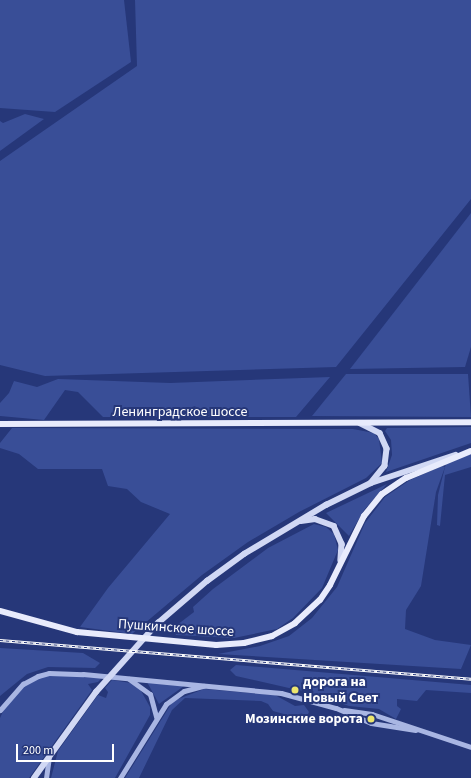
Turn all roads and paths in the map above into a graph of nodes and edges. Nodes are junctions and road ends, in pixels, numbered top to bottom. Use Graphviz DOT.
graph roads {
  1 [pos="471,422"];
  2 [pos="360,423"];
  3 [pos="0,424"];
  4 [pos="471,451"];
  5 [pos="455,455"];
  6 [pos="371,483"];
  7 [pos="293,523"];
  8 [pos="341,561"];
  9 [pos="0,611"];
  10 [pos="126,678"];
  11 [pos="212,685"];
  12 [pos="339,709"];
  13 [pos="0,710"];
  14 [pos="364,712"];
  15 [pos="380,716"];
  16 [pos="156,717"];
  17 [pos="361,720"];
  18 [pos="378,725"];
  19 [pos="414,730"];
  20 [pos="471,747"];
  21 [pos="49,753"];
  22 [pos="34,778"];
  23 [pos="46,778"];
  24 [pos="120,778"];
  1 -- 2 [label="main road, Ленинградское шоссе"];
  2 -- 3 [label="main road, Ленинградское шоссе"];
  2 -- 6 [label="main road"];
  4 -- 5 [label="main road, Пушкинское шоссе"];
  5 -- 6 [label="main road"];
  5 -- 8 [label="main road, Пушкинское шоссе"];
  6 -- 7 [label="main road"];
  7 -- 8 [label="main road"];
  7 -- 21 [label="main road"];
  8 -- 9 [label="main road, Пушкинское шоссе"];
  10 -- 11 [label="street"];
  10 -- 13 [label="street"];
  10 -- 16 [label="street"];
  11 -- 12 [label="street"];
  11 -- 16 [label="street"];
  12 -- 14 [label="street"];
  12 -- 17 [label="street"];
  14 -- 15 [label="street"];
  14 -- 17 [label="street"];
  15 -- 18 [label="street"];
  15 -- 19 [label="street"];
  16 -- 24 [label="street"];
  17 -- 18 [label="street"];
  18 -- 19 [label="street"];
  19 -- 20 [label="street"];
  21 -- 22 [label="main road"];
  21 -- 23 [label="street"];
}
